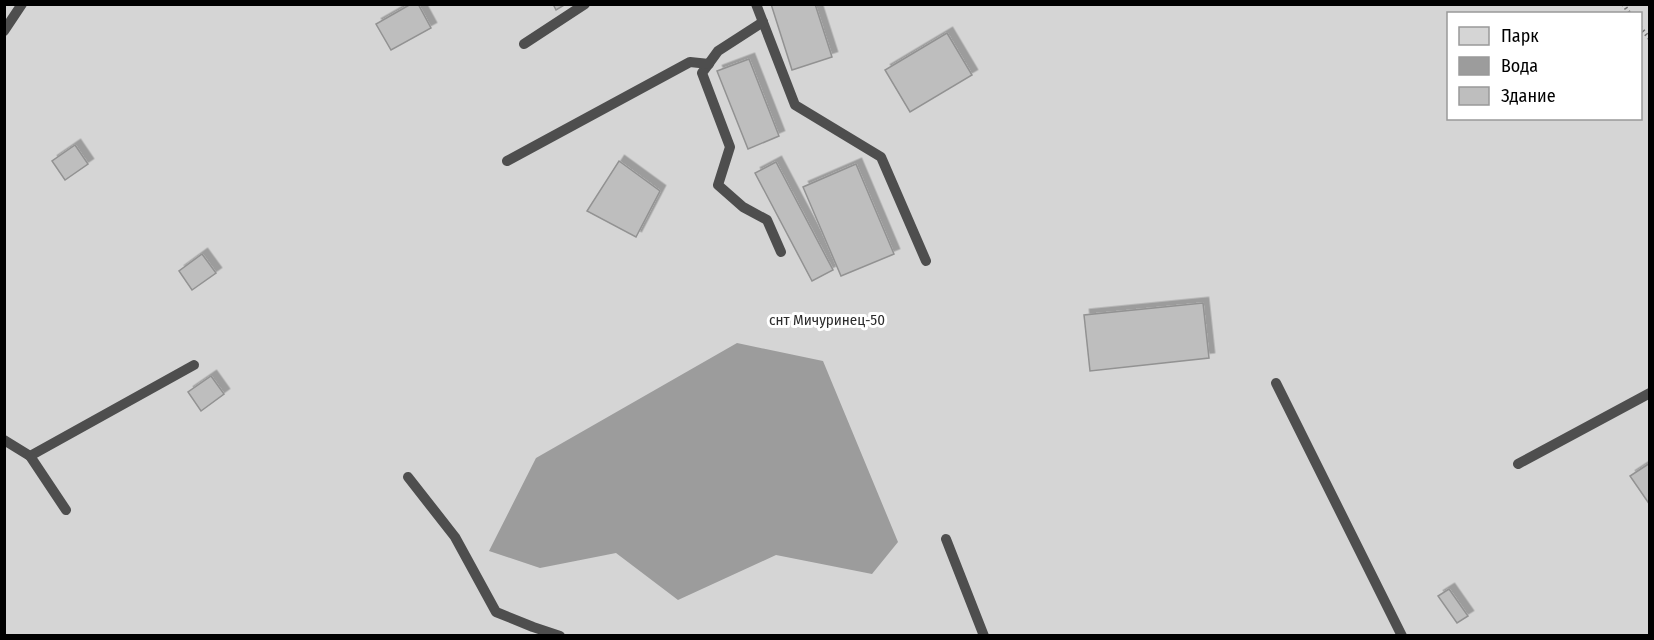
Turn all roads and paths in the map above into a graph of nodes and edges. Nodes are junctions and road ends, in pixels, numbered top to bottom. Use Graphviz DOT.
graph roads {
  1 [pos="22,4"];
  2 [pos="585,4"];
  3 [pos="756,4"];
  4 [pos="763,22"];
  5 [pos="4,31"];
  6 [pos="524,44"];
  7 [pos="709,64"];
  8 [pos="507,161"];
  9 [pos="781,252"];
  10 [pos="926,261"];
  11 [pos="194,365"];
  12 [pos="1276,383"];
  13 [pos="1650,393"];
  14 [pos="4,440"];
  15 [pos="30,456"];
  16 [pos="1518,464"];
  17 [pos="408,477"];
  18 [pos="66,510"];
  19 [pos="946,539"];
  20 [pos="560,636"];
  21 [pos="984,636"];
  22 [pos="1402,636"];
  1 -- 5 [label="lane"];
  2 -- 6 [label="lane"];
  3 -- 4 [label="lane"];
  4 -- 7 [label="lane"];
  4 -- 10 [label="lane"];
  7 -- 8 [label="lane"];
  7 -- 9 [label="lane"];
  11 -- 15 [label="lane"];
  12 -- 22 [label="lane"];
  13 -- 16 [label="lane"];
  14 -- 15 [label="lane"];
  15 -- 18 [label="lane"];
  17 -- 20 [label="lane"];
  19 -- 21 [label="lane"];
}
